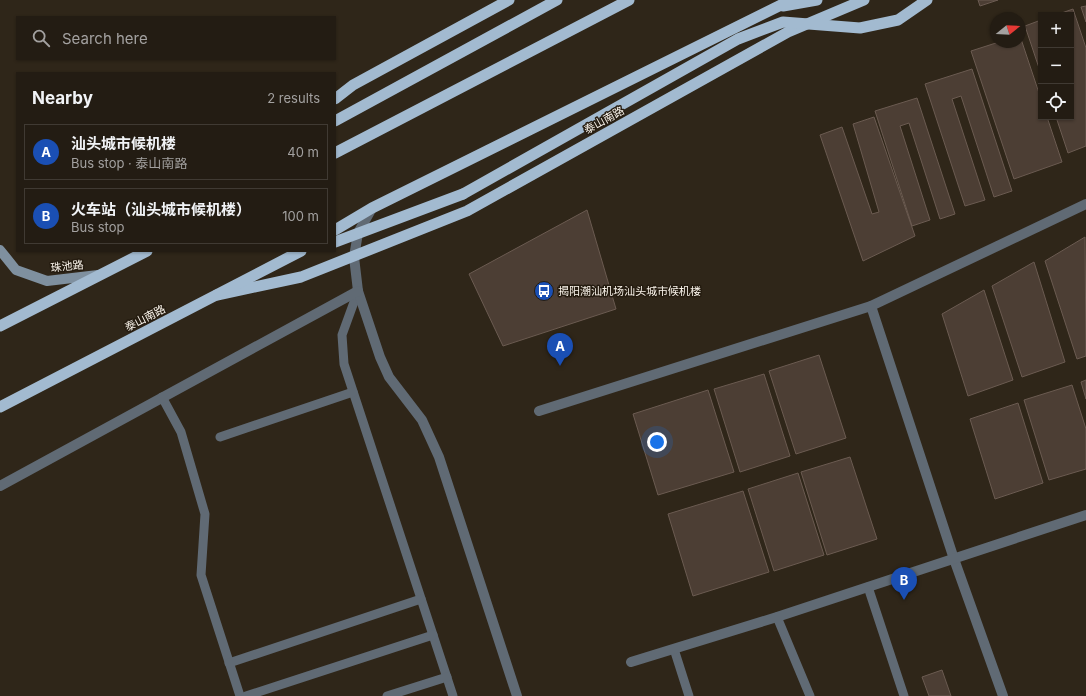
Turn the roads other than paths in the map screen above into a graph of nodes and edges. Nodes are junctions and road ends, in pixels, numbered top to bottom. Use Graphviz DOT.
graph roads {
  1 [pos="509,0"];
  2 [pos="557,0"];
  3 [pos="629,0"];
  4 [pos="791,0"];
  5 [pos="817,0"];
  6 [pos="864,0"];
  7 [pos="927,0"];
  8 [pos="781,7"];
  9 [pos="336,98"];
  10 [pos="336,120"];
  11 [pos="336,152"];
  12 [pos="1086,204"];
  13 [pos="372,208"];
  14 [pos="336,229"];
  15 [pos="358,233"];
  16 [pos="336,242"];
  17 [pos="0,250"];
  18 [pos="145,252"];
  19 [pos="299,252"];
  20 [pos="307,252"];
  21 [pos="354,257"];
  22 [pos="287,260"];
  23 [pos="100,275"];
  24 [pos="358,291"];
  25 [pos="217,296"];
  26 [pos="871,306"];
  27 [pos="0,326"];
  28 [pos="353,392"];
  29 [pos="162,397"];
  30 [pos="0,407"];
  31 [pos="538,411"];
  32 [pos="220,437"];
  33 [pos="0,486"];
  34 [pos="1086,515"];
  35 [pos="954,559"];
  36 [pos="868,587"];
  37 [pos="421,599"];
  38 [pos="777,617"];
  39 [pos="433,635"];
  40 [pos="674,649"];
  41 [pos="631,662"];
  42 [pos="230,663"];
  43 [pos="447,677"];
  44 [pos="240,696"];
  45 [pos="246,696"];
  46 [pos="387,696"];
  47 [pos="453,696"];
  48 [pos="517,696"];
  49 [pos="689,696"];
  50 [pos="810,696"];
  51 [pos="904,696"];
  52 [pos="1003,696"];
  1 -- 9 [label="highway"];
  2 -- 10 [label="highway"];
  3 -- 11 [label="highway"];
  4 -- 8 [label="highway, 泰山南路"];
  5 -- 8 [label="highway"];
  6 -- 21 [label="highway, 泰山南路"];
  7 -- 15 [label="highway, bridge"];
  8 -- 13 [label="highway, 泰山南路"];
  12 -- 26 [label="street"];
  13 -- 14 [label="highway, 泰山南路"];
  13 -- 15 [label="street"];
  15 -- 16 [label="highway"];
  15 -- 21 [label="street"];
  17 -- 23 [label="main road, 珠池路"];
  18 -- 23 [label="highway"];
  19 -- 22 [label="highway, 泰山南路"];
  20 -- 22 [label="highway"];
  21 -- 24 [label="street"];
  21 -- 25 [label="highway, 泰山南路"];
  22 -- 25 [label="highway, 泰山南路"];
  23 -- 27 [label="highway"];
  24 -- 28 [label="lane"];
  24 -- 29 [label="street"];
  24 -- 48 [label="street"];
  25 -- 30 [label="highway, 泰山南路"];
  26 -- 31 [label="street"];
  26 -- 35 [label="street"];
  28 -- 32 [label="lane"];
  28 -- 37 [label="lane"];
  29 -- 33 [label="street"];
  29 -- 42 [label="lane"];
  34 -- 35 [label="street"];
  35 -- 36 [label="street"];
  35 -- 52 [label="street"];
  36 -- 38 [label="street"];
  36 -- 51 [label="lane"];
  37 -- 39 [label="lane"];
  37 -- 42 [label="lane"];
  38 -- 40 [label="street"];
  38 -- 50 [label="lane"];
  39 -- 43 [label="lane"];
  39 -- 45 [label="lane"];
  40 -- 41 [label="street"];
  40 -- 49 [label="lane"];
  42 -- 44 [label="lane"];
  43 -- 46 [label="lane"];
  43 -- 47 [label="lane"];
}
